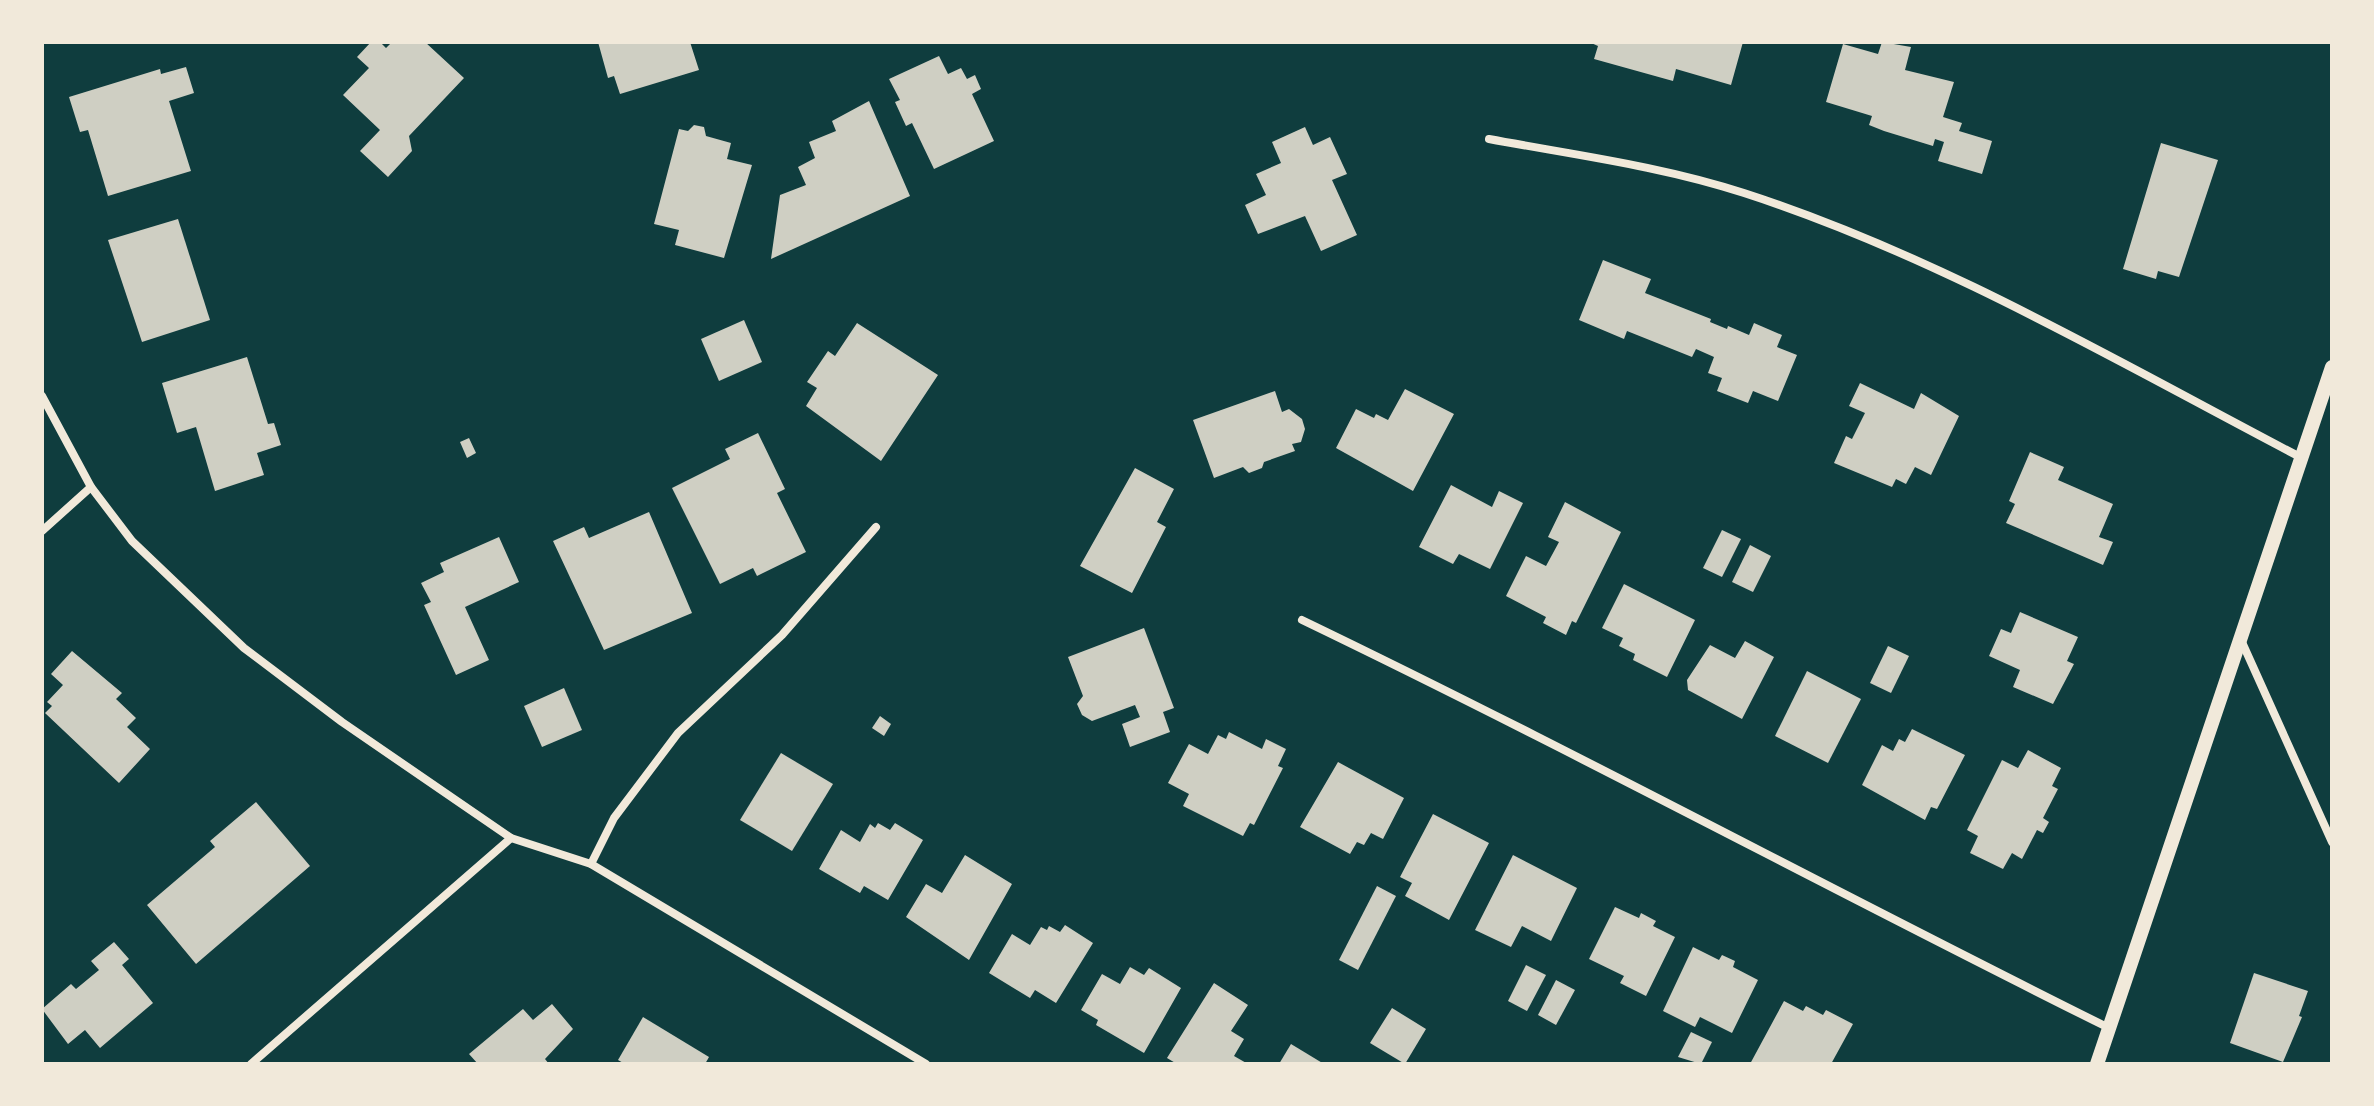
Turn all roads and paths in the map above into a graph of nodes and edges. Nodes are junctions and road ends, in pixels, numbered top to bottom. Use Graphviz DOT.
graph roads {
  1 [pos="1489,139"];
  2 [pos="2332,367"];
  3 [pos="42,396"];
  4 [pos="2302,458"];
  5 [pos="91,487"];
  6 [pos="876,527"];
  7 [pos="42,531"];
  8 [pos="1302,620"];
  9 [pos="2240,636"];
  10 [pos="511,838"];
  11 [pos="2332,842"];
  12 [pos="591,864"];
  13 [pos="2109,1028"];
  14 [pos="251,1064"];
  15 [pos="926,1064"];
  16 [pos="2097,1064"];
  1 -- 4 [label="street"];
  2 -- 4 [label="street"];
  3 -- 5 [label="street"];
  4 -- 9 [label="street"];
  5 -- 7 [label="street"];
  5 -- 10 [label="street"];
  6 -- 12 [label="street"];
  8 -- 13 [label="street"];
  9 -- 11 [label="street"];
  9 -- 13 [label="street"];
  10 -- 12 [label="street"];
  10 -- 14 [label="street"];
  12 -- 15 [label="street"];
  13 -- 16 [label="street"];
}
